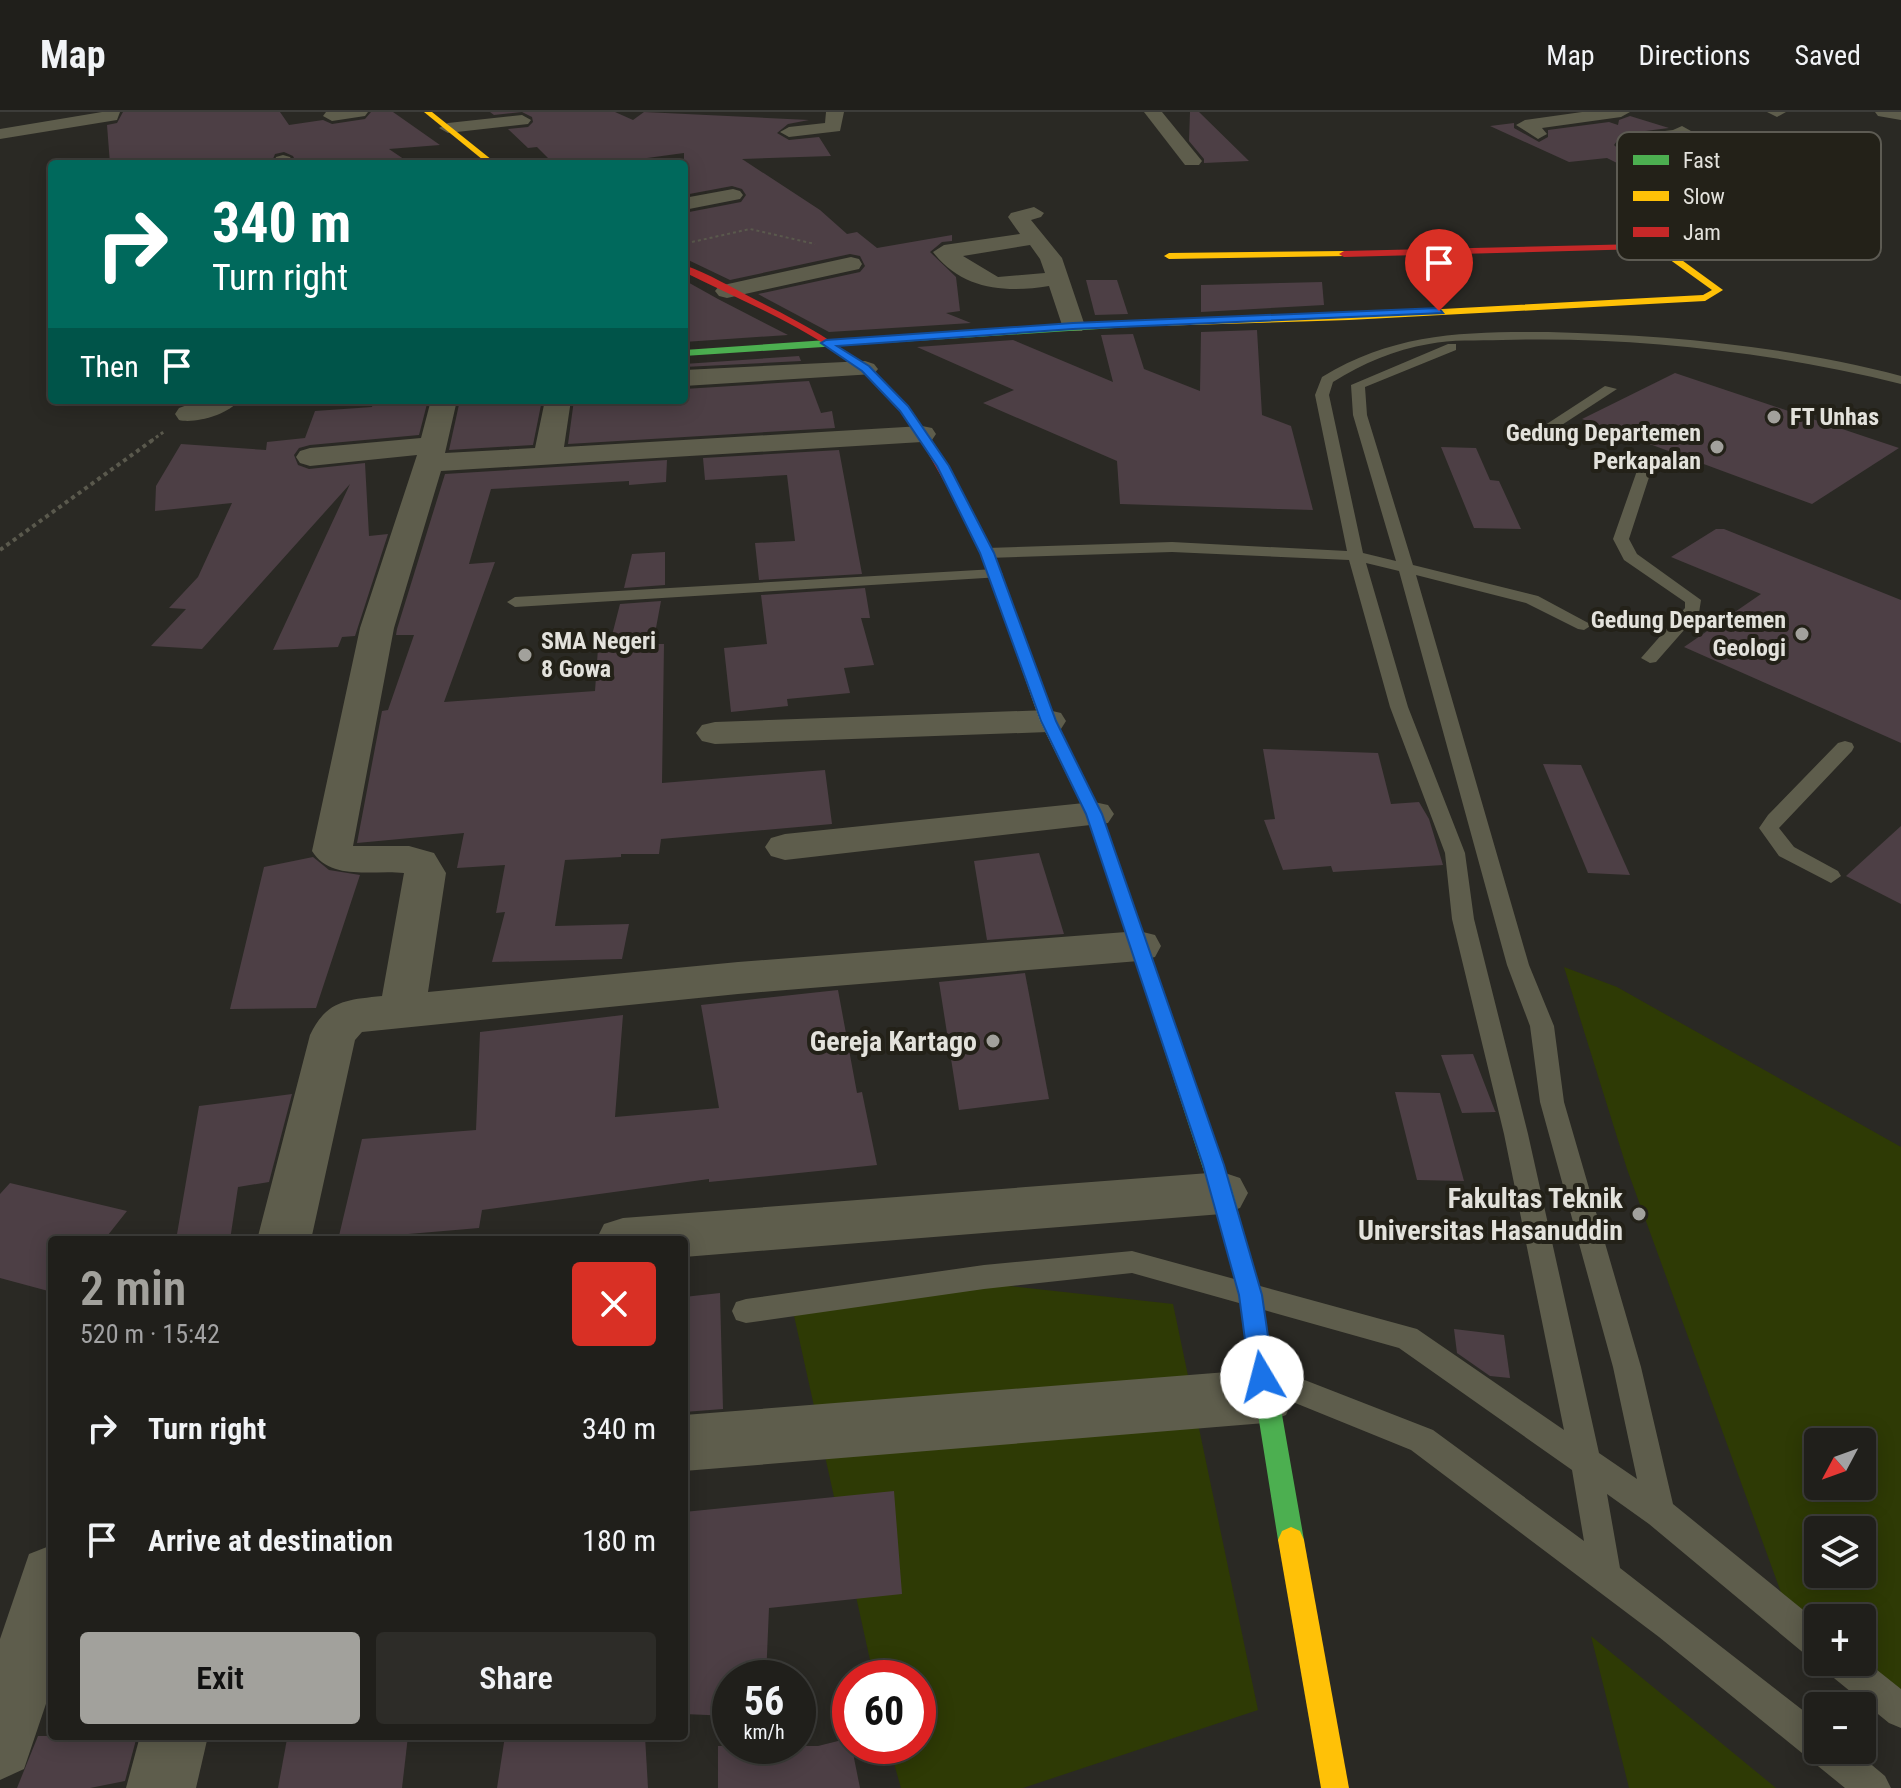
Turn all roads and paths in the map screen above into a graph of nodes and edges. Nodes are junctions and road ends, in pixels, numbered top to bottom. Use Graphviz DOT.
graph roads {
  1 [pos="111,112"];
  2 [pos="359,112"];
  3 [pos="428,112"];
  4 [pos="835,112"];
  5 [pos="1153,112"];
  6 [pos="1621,112"];
  7 [pos="1631,112"];
  8 [pos="1884,112"];
  9 [pos="1901,115"];
  10 [pos="332,116"];
  11 [pos="522,120"];
  12 [pos="448,128"];
  13 [pos="789,132"];
  14 [pos="1683,132"];
  15 [pos="0,134"];
  16 [pos="1538,134"];
  17 [pos="484,160"];
  18 [pos="1192,161"];
  19 [pos="733,195"];
  20 [pos="688,203"];
  21 [pos="1034,213"];
  22 [pos="1036,238"];
  23 [pos="688,243"];
  24 [pos="1617,247"];
  25 [pos="1169,256"];
  26 [pos="1676,260"];
  27 [pos="851,264"];
  28 [pos="688,270"];
  29 [pos="1057,278"];
  30 [pos="727,291"];
  31 [pos="1073,326"];
  32 [pos="1476,338"];
  33 [pos="826,343"];
  34 [pos="688,353"];
  35 [pos="865,369"];
  36 [pos="688,378"];
  37 [pos="1901,380"];
  38 [pos="1610,389"];
  39 [pos="215,404"];
  40 [pos="443,404"];
  41 [pos="557,404"];
  42 [pos="189,414"];
  43 [pos="1546,429"];
  44 [pos="922,434"];
  45 [pos="430,454"];
  46 [pos="548,455"];
  47 [pos="310,457"];
  48 [pos="1646,465"];
  49 [pos="0,550"];
  50 [pos="987,553"];
  51 [pos="1356,556"];
  52 [pos="1404,566"];
  53 [pos="995,574"];
  54 [pos="515,602"];
  55 [pos="1584,625"];
  56 [pos="1650,658"];
  57 [pos="1048,721"];
  58 [pos="715,733"];
  59 [pos="1845,747"];
  60 [pos="1094,814"];
  61 [pos="785,847"];
  62 [pos="1831,876"];
  63 [pos="1139,946"];
  64 [pos="402,1010"];
  65 [pos="1222,1193"];
  66 [pos="285,1236"];
  67 [pos="674,1236"];
  68 [pos="1250,1295"];
  69 [pos="746,1311"];
  70 [pos="1264,1386"];
  71 [pos="688,1443"];
  72 [pos="1586,1462"];
  73 [pos="1660,1513"];
  74 [pos="1606,1578"];
  75 [pos="48,1590"];
  76 [pos="1804,1631"];
  77 [pos="1858,1676"];
  78 [pos="1901,1711"];
  79 [pos="1804,1733"];
  80 [pos="173,1740"];
  81 [pos="0,1745"];
  82 [pos="1843,1764"];
  83 [pos="161,1788"];
  84 [pos="1335,1788"];
  85 [pos="1873,1788"];
  1 -- 15 [label="street"];
  2 -- 10 [label="street"];
  3 -- 12 [label="main road"];
  4 -- 13 [label="street"];
  5 -- 18 [label="street"];
  6 -- 16 [label="street"];
  7 -- 14 [label="street"];
  8 -- 9 [label="street"];
  11 -- 12 [label="street"];
  12 -- 17 [label="main road"];
  19 -- 20 [label="street"];
  21 -- 22 [label="street"];
  22 -- 29 [label="street"];
  22 -- 29 [label="street"];
  23 -- 27 [label="path"];
  24 -- 25 [label="main road"];
  26 -- 31 [label="main road"];
  27 -- 30 [label="street"];
  28 -- 30 [label="main road"];
  29 -- 31 [label="street"];
  30 -- 33 [label="main road"];
  31 -- 33 [label="main road"];
  32 -- 37 [label="lane"];
  32 -- 51 [label="lane"];
  32 -- 52 [label="lane"];
  33 -- 34 [label="main road"];
  33 -- 35 [label="main road"];
  35 -- 36 [label="street"];
  35 -- 44 [label="main road"];
  38 -- 43 [label="lane"];
  39 -- 42 [label="street"];
  40 -- 45 [label="street"];
  41 -- 46 [label="street"];
  42 -- 49 [label="path"];
  44 -- 46 [label="street"];
  44 -- 50 [label="main road"];
  45 -- 46 [label="street"];
  45 -- 47 [label="street"];
  45 -- 64 [label="street"];
  48 -- 56 [label="lane"];
  50 -- 51 [label="lane"];
  50 -- 53 [label="main road"];
  51 -- 52 [label="lane"];
  51 -- 72 [label="lane"];
  52 -- 55 [label="lane"];
  52 -- 73 [label="lane"];
  53 -- 54 [label="lane"];
  53 -- 57 [label="main road"];
  57 -- 58 [label="street"];
  57 -- 60 [label="main road"];
  59 -- 62 [label="lane"];
  60 -- 61 [label="street"];
  60 -- 63 [label="main road"];
  63 -- 64 [label="street"];
  63 -- 65 [label="main road"];
  64 -- 66 [label="street"];
  65 -- 67 [label="street"];
  65 -- 68 [label="main road"];
  68 -- 69 [label="lane"];
  68 -- 70 [label="main road"];
  68 -- 72 [label="lane"];
  70 -- 71 [label="street"];
  70 -- 74 [label="lane"];
  70 -- 84 [label="main road"];
  72 -- 73 [label="lane"];
  72 -- 74 [label="lane"];
  73 -- 76 [label="lane"];
  74 -- 79 [label="lane"];
  75 -- 81 [label="street"];
  77 -- 78 [label="lane"];
  80 -- 83 [label="street"];
  82 -- 85 [label="lane"];
}
